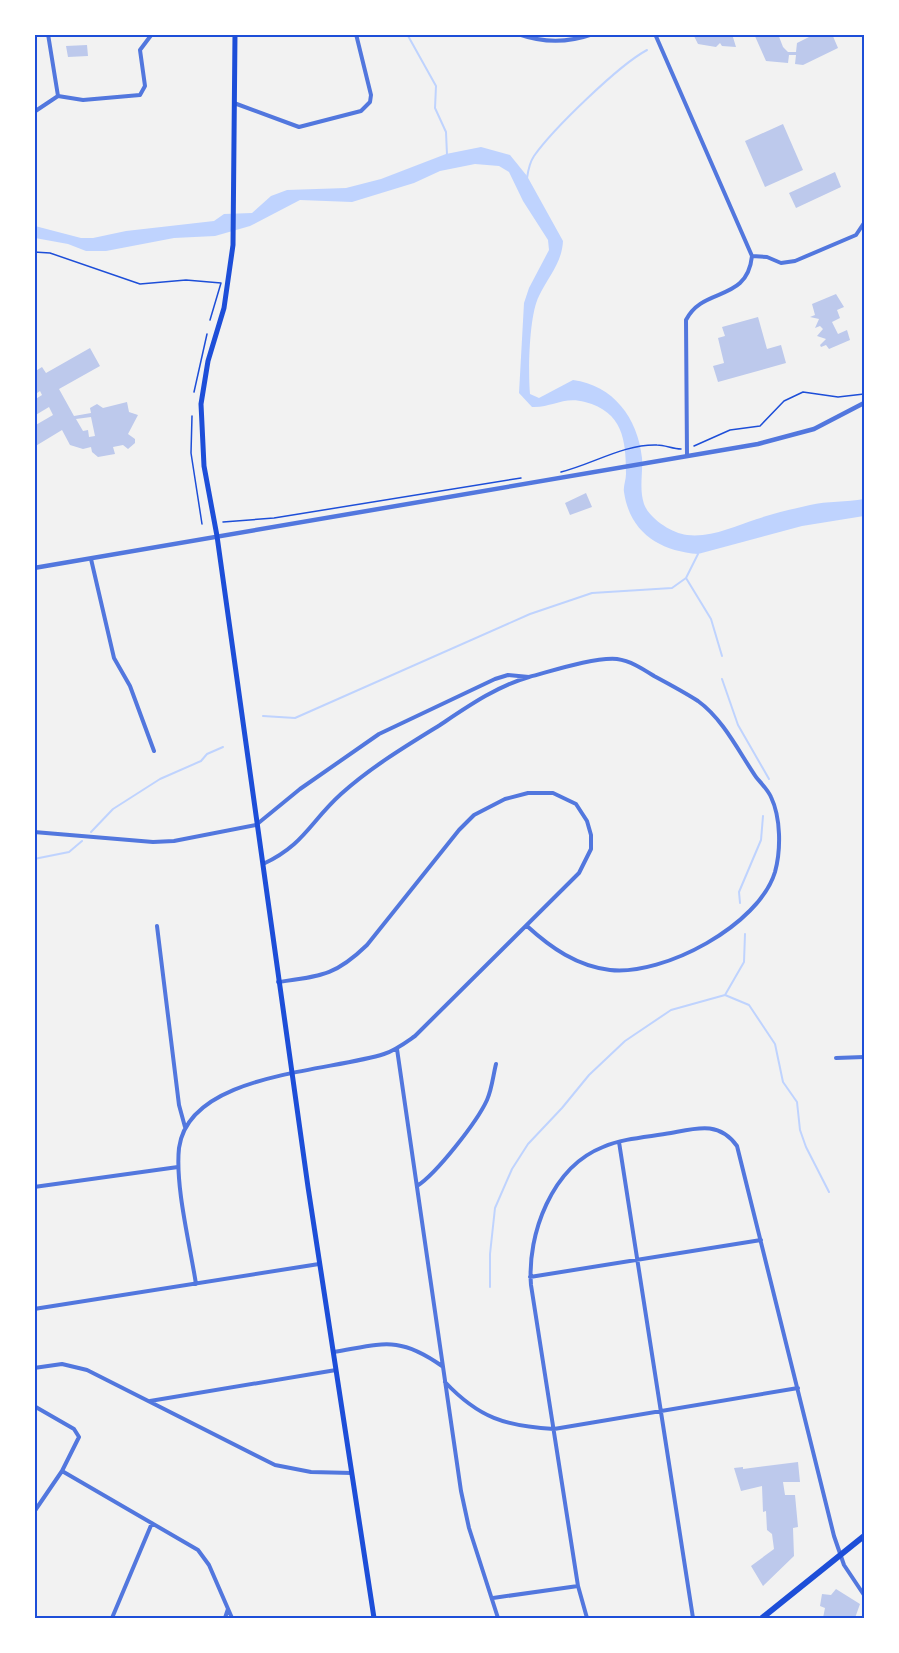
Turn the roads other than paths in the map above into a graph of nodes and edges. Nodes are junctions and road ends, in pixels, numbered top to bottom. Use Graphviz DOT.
graph roads {
  1 [pos="48,34"];
  2 [pos="152,34"];
  3 [pos="235,34"];
  4 [pos="356,34"];
  5 [pos="518,34"];
  6 [pos="593,34"];
  7 [pos="655,34"];
  8 [pos="58,96"];
  9 [pos="234,103"];
  10 [pos="34,112"];
  11 [pos="864,223"];
  12 [pos="752,256"];
  13 [pos="864,403"];
  14 [pos="687,456"];
  15 [pos="217,536"];
  16 [pos="91,559"];
  17 [pos="34,568"];
  18 [pos="530,677"];
  19 [pos="154,751"];
  20 [pos="256,825"];
  21 [pos="34,832"];
  22 [pos="263,864"];
  23 [pos="157,926"];
  24 [pos="527,926"];
  25 [pos="278,982"];
  26 [pos="397,1048"];
  27 [pos="864,1057"];
  28 [pos="836,1058"];
  29 [pos="496,1064"];
  30 [pos="292,1071"];
  31 [pos="185,1128"];
  32 [pos="619,1142"];
  33 [pos="178,1167"];
  34 [pos="417,1186"];
  35 [pos="34,1187"];
  36 [pos="761,1240"];
  37 [pos="639,1260"];
  38 [pos="319,1264"];
  39 [pos="530,1277"];
  40 [pos="196,1284"];
  41 [pos="34,1309"];
  42 [pos="333,1352"];
  43 [pos="442,1366"];
  44 [pos="34,1368"];
  45 [pos="336,1370"];
  46 [pos="445,1382"];
  47 [pos="798,1389"];
  48 [pos="149,1402"];
  49 [pos="34,1406"];
  50 [pos="662,1411"];
  51 [pos="554,1429"];
  52 [pos="62,1471"];
  53 [pos="352,1473"];
  54 [pos="34,1512"];
  55 [pos="152,1522"];
  56 [pos="864,1536"];
  57 [pos="840,1555"];
  58 [pos="578,1586"];
  59 [pos="864,1595"];
  60 [pos="493,1598"];
  61 [pos="228,1609"];
  62 [pos="112,1618"];
  63 [pos="225,1618"];
  64 [pos="232,1618"];
  65 [pos="374,1618"];
  66 [pos="498,1618"];
  67 [pos="587,1618"];
  68 [pos="693,1618"];
  69 [pos="762,1618"];
  1 -- 8 [label="street"];
  2 -- 8 [label="street"];
  3 -- 9 [label="main road"];
  4 -- 9 [label="street"];
  5 -- 6 [label="street"];
  7 -- 12 [label="street"];
  8 -- 10 [label="street"];
  9 -- 15 [label="main road"];
  11 -- 12 [label="street"];
  12 -- 14 [label="street"];
  13 -- 14 [label="street"];
  14 -- 15 [label="street"];
  15 -- 16 [label="street"];
  15 -- 20 [label="main road"];
  16 -- 17 [label="street"];
  16 -- 19 [label="street"];
  18 -- 20 [label="street"];
  18 -- 22 [label="street"];
  18 -- 24 [label="street"];
  20 -- 21 [label="street"];
  20 -- 22 [label="main road"];
  22 -- 25 [label="main road"];
  23 -- 31 [label="street"];
  24 -- 25 [label="street"];
  24 -- 26 [label="street"];
  25 -- 30 [label="main road"];
  26 -- 30 [label="street"];
  26 -- 34 [label="street"];
  27 -- 28 [label="street"];
  29 -- 34 [label="street"];
  30 -- 31 [label="street"];
  30 -- 38 [label="main road"];
  31 -- 33 [label="street"];
  32 -- 36 [label="street"];
  32 -- 37 [label="street"];
  32 -- 39 [label="street"];
  33 -- 35 [label="street"];
  33 -- 40 [label="street"];
  34 -- 43 [label="street"];
  36 -- 37 [label="street"];
  36 -- 47 [label="street"];
  37 -- 39 [label="street"];
  37 -- 50 [label="street"];
  38 -- 40 [label="street"];
  38 -- 42 [label="main road"];
  39 -- 51 [label="street"];
  40 -- 41 [label="street"];
  42 -- 43 [label="street"];
  42 -- 45 [label="main road"];
  43 -- 46 [label="street"];
  44 -- 48 [label="street"];
  45 -- 48 [label="street"];
  45 -- 53 [label="main road"];
  46 -- 51 [label="street"];
  46 -- 60 [label="street"];
  47 -- 50 [label="street"];
  47 -- 57 [label="street"];
  48 -- 53 [label="street"];
  49 -- 52 [label="street"];
  50 -- 51 [label="street"];
  50 -- 68 [label="street"];
  51 -- 58 [label="street"];
  52 -- 54 [label="street"];
  52 -- 55 [label="street"];
  53 -- 65 [label="main road"];
  55 -- 61 [label="street"];
  55 -- 62 [label="street"];
  56 -- 57 [label="main road"];
  57 -- 59 [label="street"];
  57 -- 69 [label="main road"];
  58 -- 60 [label="street"];
  58 -- 67 [label="street"];
  60 -- 66 [label="street"];
  61 -- 63 [label="street"];
  61 -- 64 [label="street"];
}
